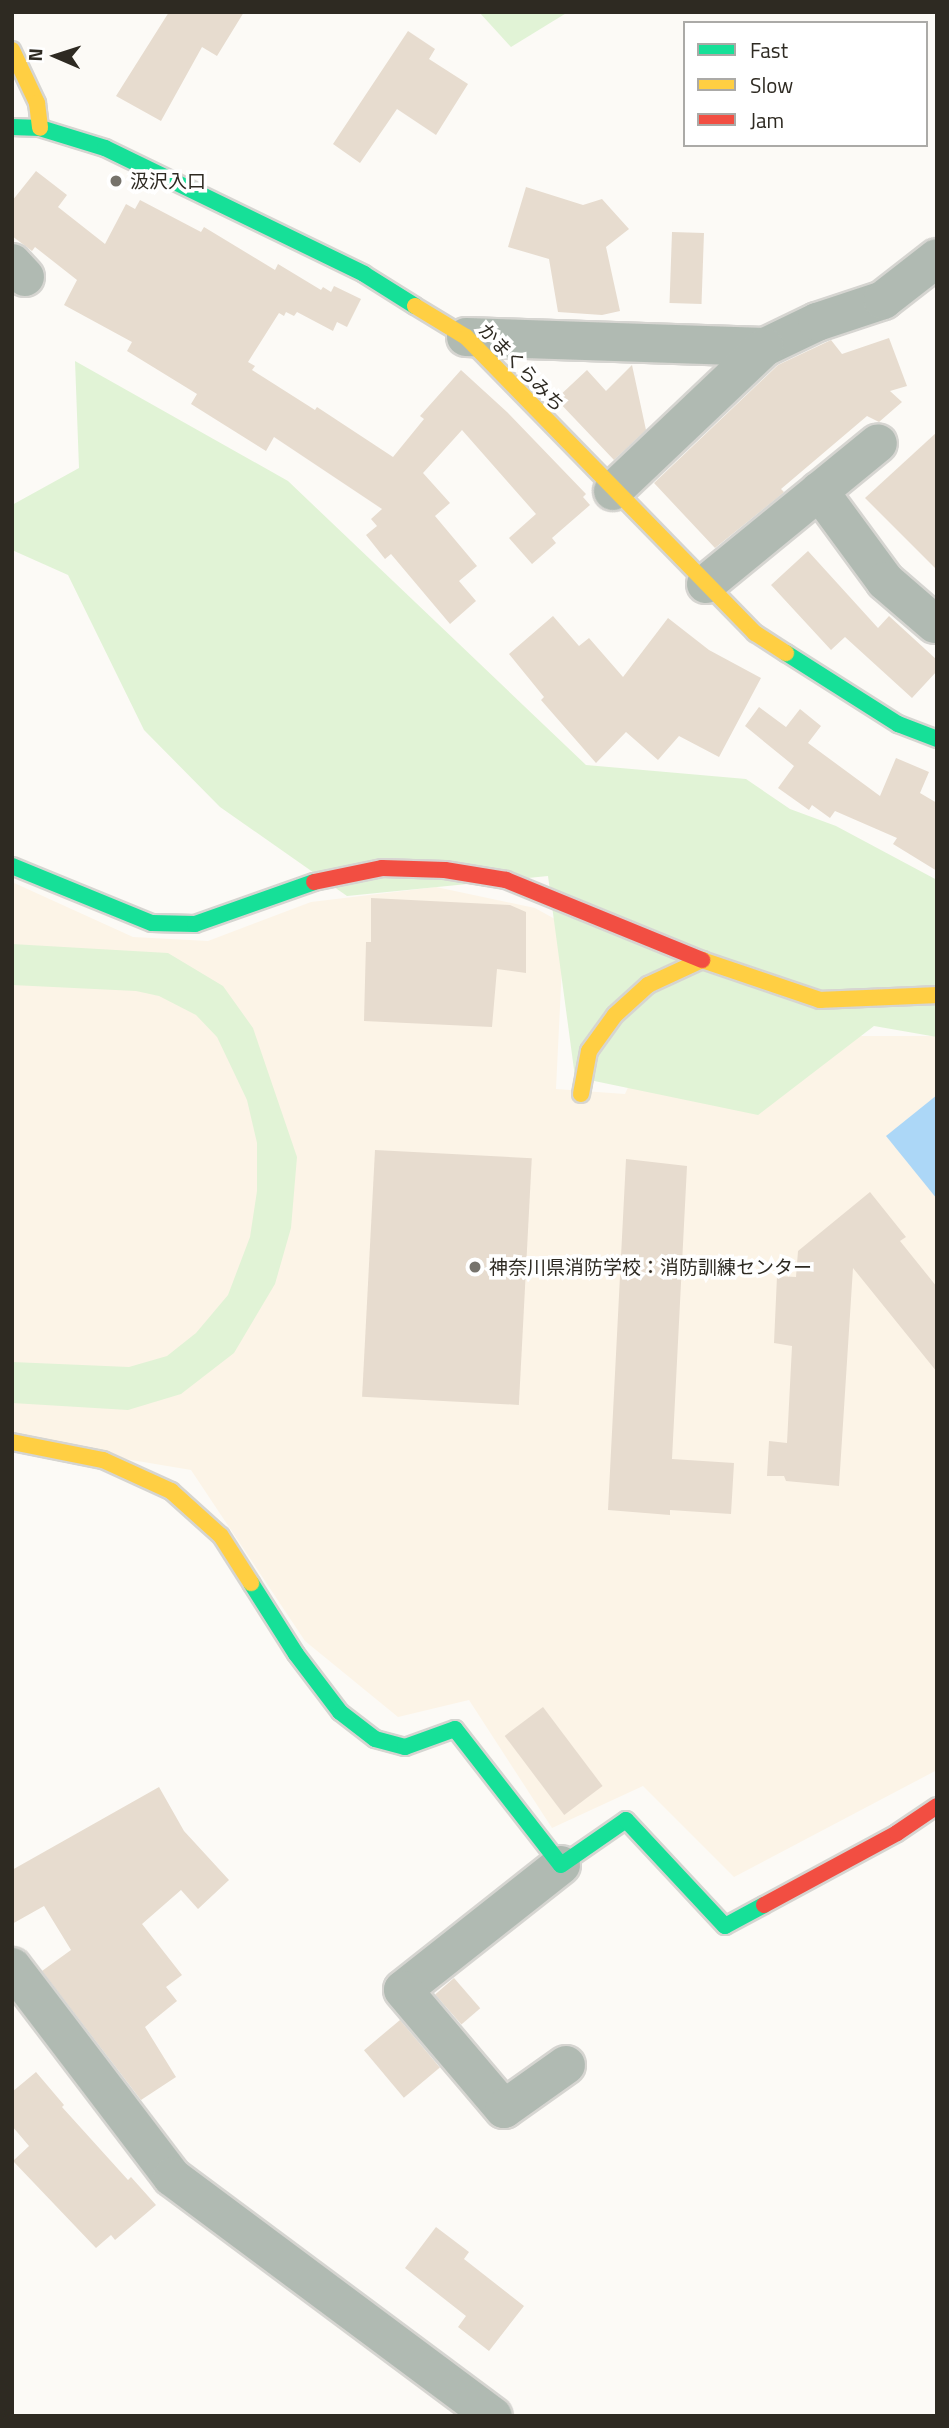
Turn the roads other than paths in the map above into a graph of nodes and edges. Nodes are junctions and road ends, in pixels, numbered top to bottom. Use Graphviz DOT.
graph roads {
  1 [pos="12,50"];
  2 [pos="12,127"];
  3 [pos="40,128"];
  4 [pos="937,258"];
  5 [pos="466,337"];
  6 [pos="765,347"];
  7 [pos="878,443"];
  8 [pos="613,491"];
  9 [pos="819,491"];
  10 [pos="706,584"];
  11 [pos="935,624"];
  12 [pos="937,739"];
  13 [pos="12,866"];
  14 [pos="702,960"];
  15 [pos="937,995"];
  16 [pos="581,1094"];
  17 [pos="12,1442"];
  18 [pos="937,1806"];
  19 [pos="561,1865"];
  20 [pos="12,1967"];
  21 [pos="565,2065"];
  22 [pos="493,2416"];
  1 -- 3 [label="street"];
  2 -- 3 [label="street, かまくらみち"];
  3 -- 5 [label="street, かまくらみち"];
  4 -- 6 [label="street"];
  5 -- 6 [label="street"];
  5 -- 8 [label="street, かまくらみち"];
  6 -- 8 [label="street"];
  7 -- 9 [label="street"];
  8 -- 10 [label="street, かまくらみち"];
  9 -- 10 [label="street"];
  9 -- 11 [label="street"];
  10 -- 12 [label="street, かまくらみち"];
  13 -- 14 [label="street"];
  14 -- 15 [label="street"];
  14 -- 16 [label="street"];
  17 -- 19 [label="street"];
  18 -- 19 [label="street"];
  19 -- 21 [label="street"];
  20 -- 22 [label="street"];
}
